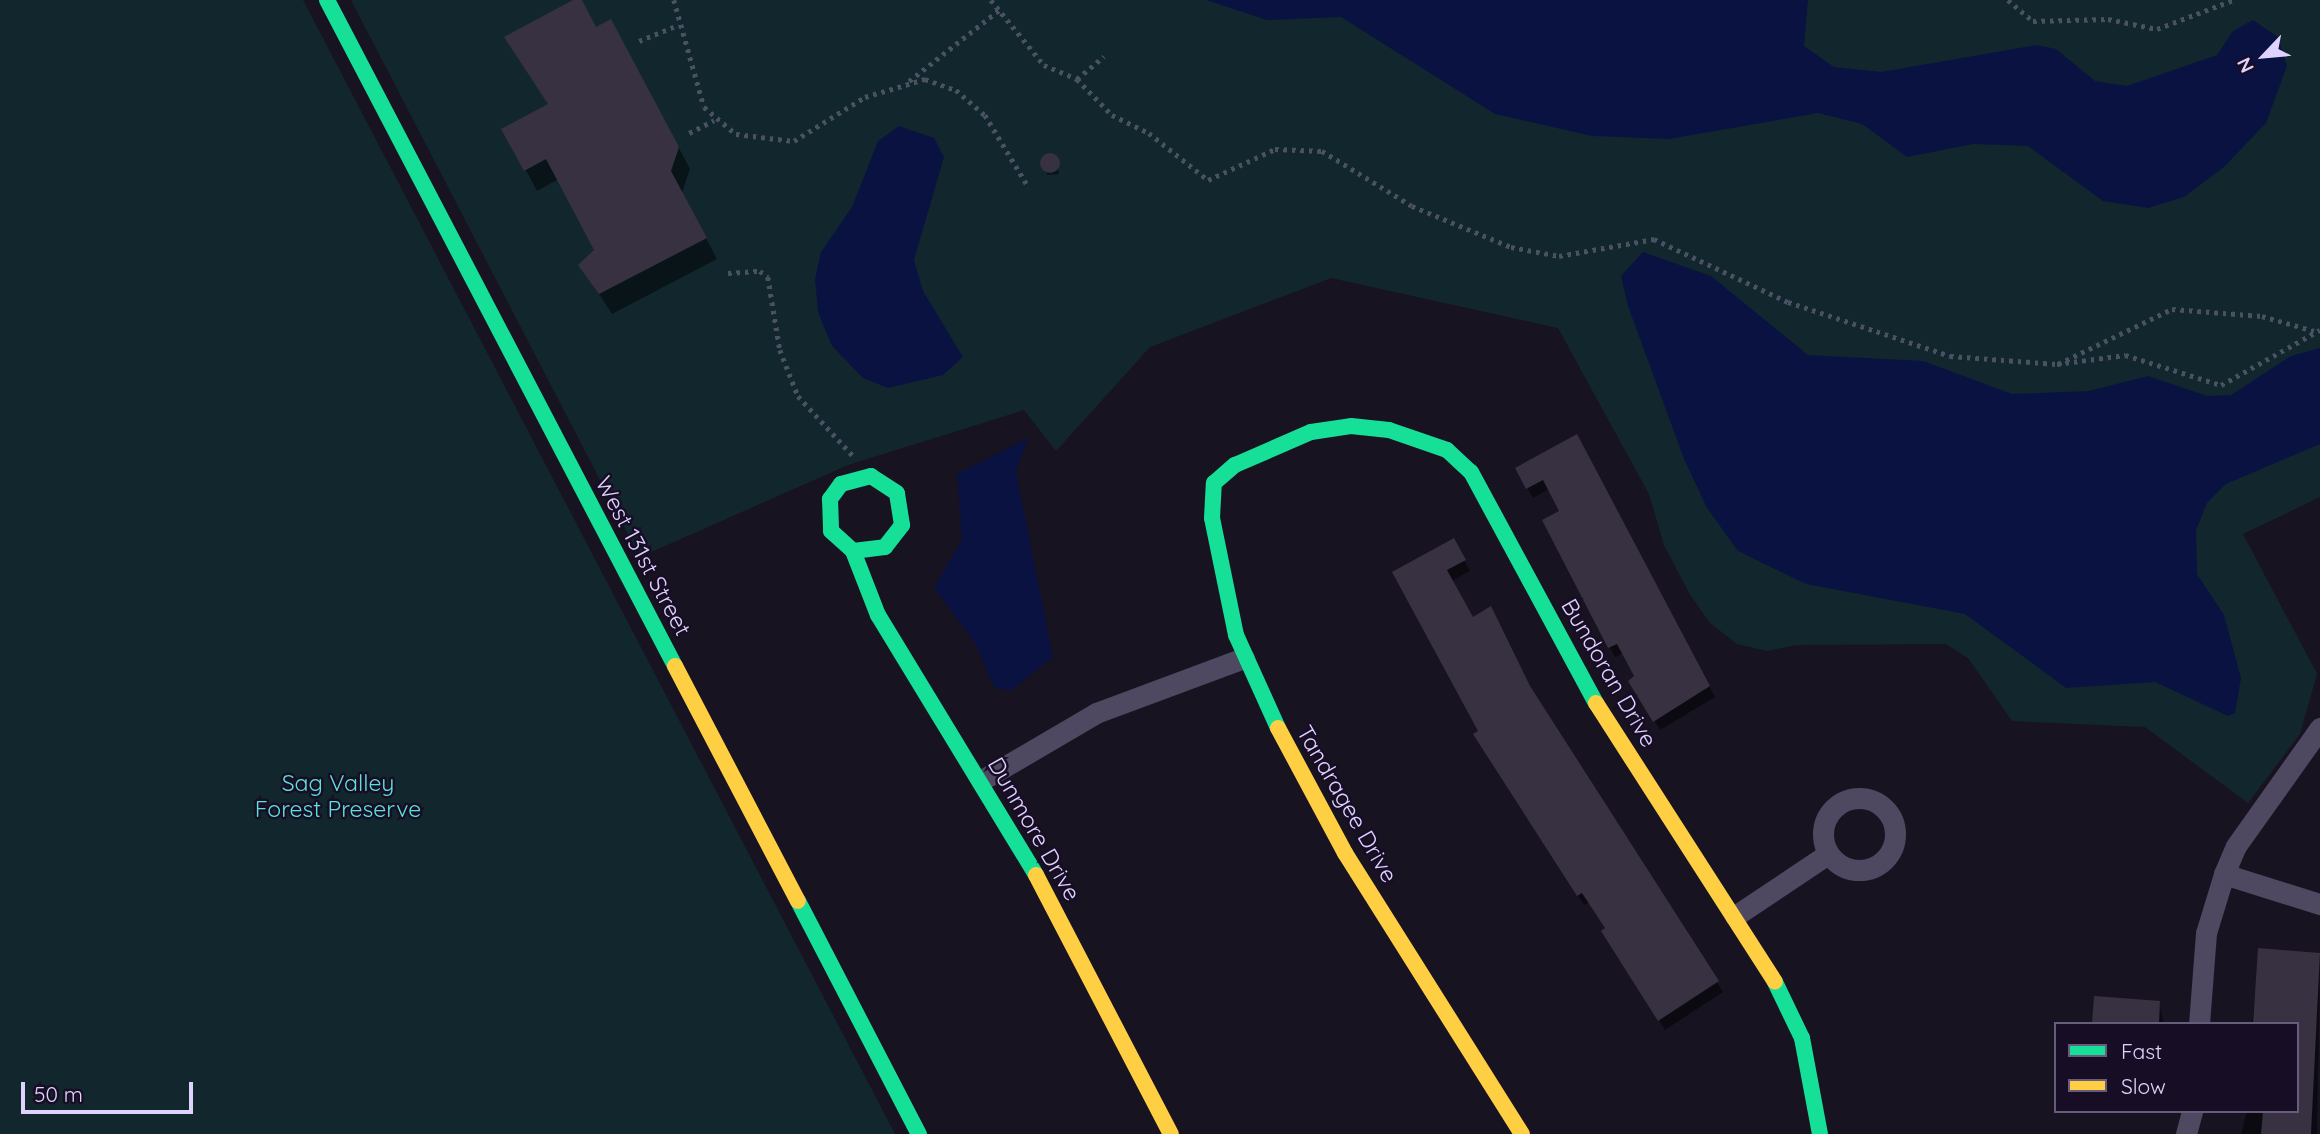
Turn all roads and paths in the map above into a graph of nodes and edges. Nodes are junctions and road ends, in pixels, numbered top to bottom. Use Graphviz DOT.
graph roads {
  1 [pos="327,0"];
  2 [pos="674,0"];
  3 [pos="991,0"];
  4 [pos="2008,0"];
  5 [pos="2233,0"];
  6 [pos="999,9"];
  7 [pos="678,25"];
  8 [pos="639,41"];
  9 [pos="1104,56"];
  10 [pos="1077,79"];
  11 [pos="909,81"];
  12 [pos="713,120"];
  13 [pos="689,133"];
  14 [pos="1029,188"];
  15 [pos="728,273"];
  16 [pos="2317,330"];
  17 [pos="2057,364"];
  18 [pos="1224,471"];
  19 [pos="865,476"];
  20 [pos="853,551"];
  21 [pos="1244,658"];
  22 [pos="2320,728"];
  23 [pos="982,780"];
  24 [pos="1828,854"];
  25 [pos="2224,874"];
  26 [pos="2320,904"];
  27 [pos="1735,916"];
  28 [pos="2199,1022"];
  29 [pos="2191,1113"];
  30 [pos="919,1134"];
  31 [pos="1171,1134"];
  32 [pos="1522,1134"];
  33 [pos="1820,1134"];
  34 [pos="2186,1134"];
  1 -- 30 [label="street, West 131st Street"];
  2 -- 7 [label="path"];
  3 -- 6 [label="path"];
  4 -- 5 [label="path"];
  6 -- 10 [label="path"];
  6 -- 11 [label="path"];
  7 -- 8 [label="path"];
  7 -- 12 [label="path"];
  9 -- 10 [label="path"];
  10 -- 17 [label="path"];
  11 -- 12 [label="path"];
  11 -- 14 [label="path"];
  12 -- 13 [label="path"];
  15 -- 19 [label="path"];
  16 -- 17 [label="path"];
  16 -- 17 [label="path"];
  18 -- 21 [label="street, Tandragee Drive"];
  18 -- 27 [label="street, Bundoran Drive"];
  19 -- 20 [label="street, Dunmore Drive"];
  19 -- 20 [label="street"];
  20 -- 23 [label="street, Dunmore Drive"];
  21 -- 23 [label="street"];
  21 -- 32 [label="street, Tandragee Drive"];
  22 -- 25 [label="street"];
  23 -- 31 [label="street, Dunmore Drive"];
  24 -- 27 [label="street"];
  25 -- 26 [label="street"];
  25 -- 28 [label="street"];
  27 -- 33 [label="street, Bundoran Drive"];
  29 -- 34 [label="street"];
}
